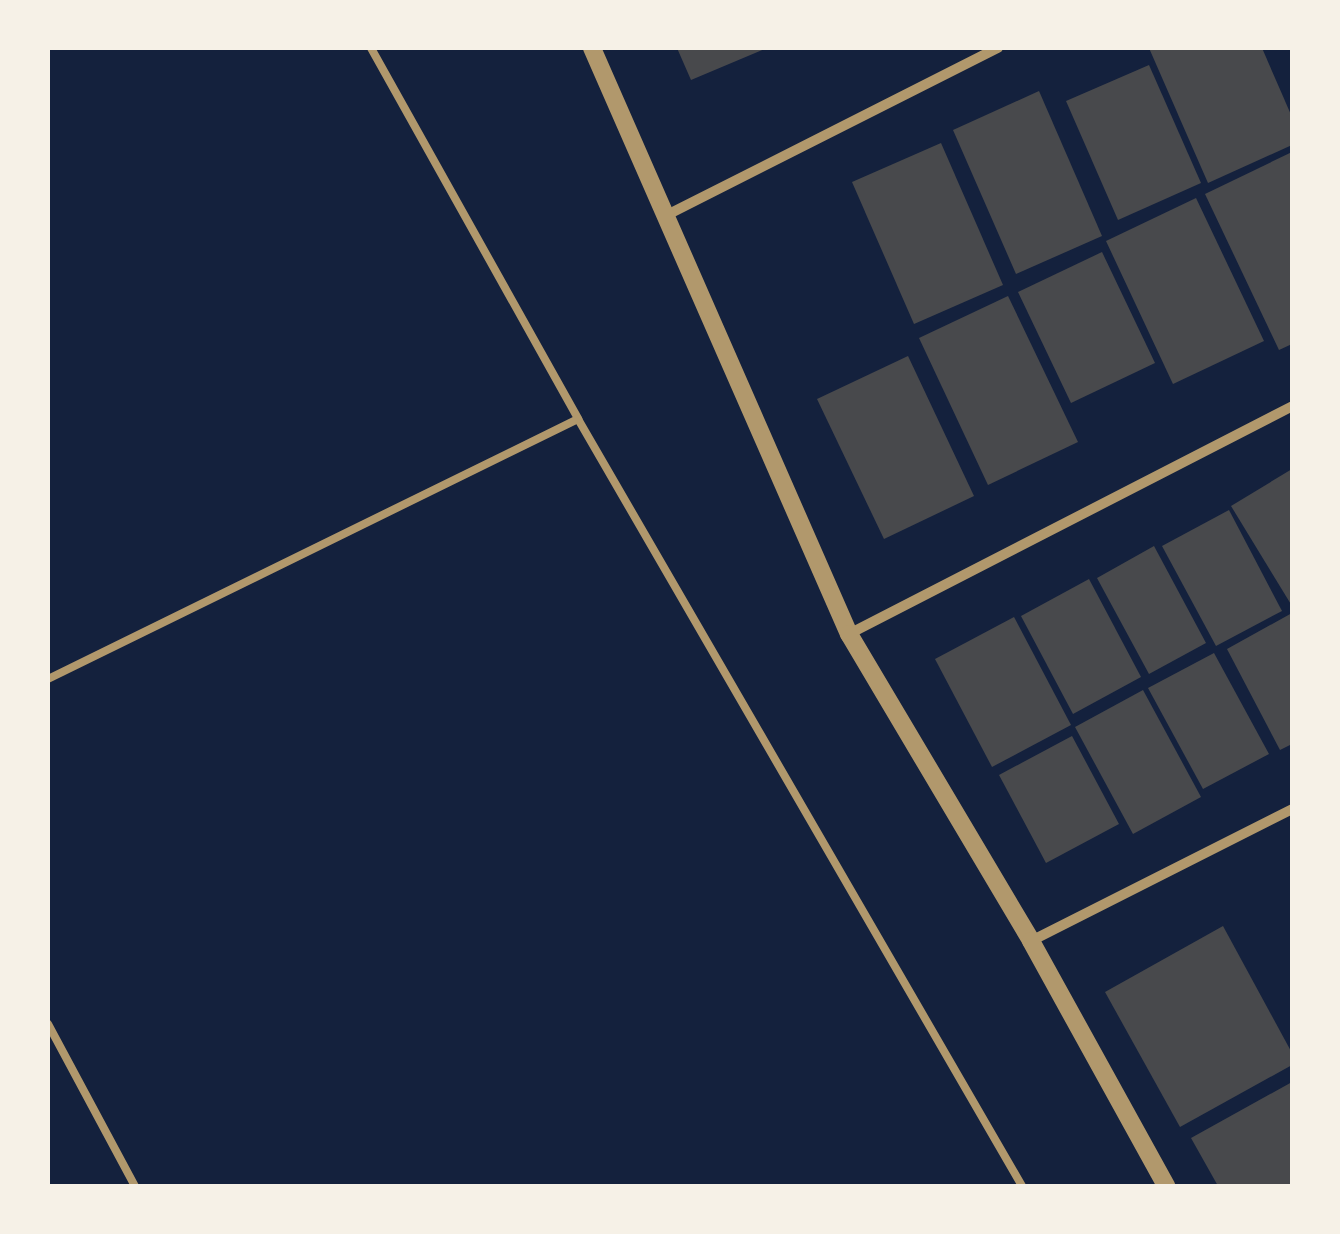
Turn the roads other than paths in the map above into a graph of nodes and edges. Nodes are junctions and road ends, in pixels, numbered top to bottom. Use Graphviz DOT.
graph roads {
  1 [pos="371,48"];
  2 [pos="592,48"];
  3 [pos="998,48"];
  4 [pos="665,216"];
  5 [pos="1292,406"];
  6 [pos="578,419"];
  7 [pos="848,634"];
  8 [pos="48,678"];
  9 [pos="1292,809"];
  10 [pos="1031,941"];
  11 [pos="48,1024"];
  12 [pos="135,1186"];
  13 [pos="1022,1186"];
  14 [pos="1166,1186"];
  1 -- 6 [label="lane"];
  2 -- 4 [label="street"];
  3 -- 4 [label="street"];
  4 -- 7 [label="street"];
  5 -- 7 [label="street"];
  6 -- 8 [label="lane"];
  6 -- 13 [label="lane"];
  7 -- 10 [label="street"];
  9 -- 10 [label="street"];
  10 -- 14 [label="street"];
  11 -- 12 [label="lane"];
}
